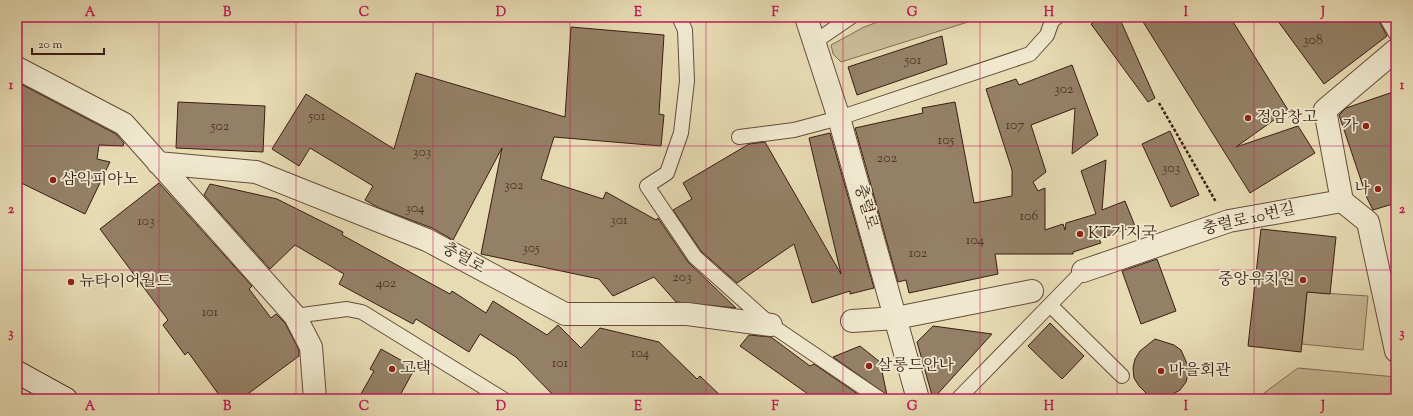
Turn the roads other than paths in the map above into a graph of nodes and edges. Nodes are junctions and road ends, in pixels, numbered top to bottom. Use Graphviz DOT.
graph roads {
  1 [pos="679,17"];
  2 [pos="806,17"];
  3 [pos="851,17"];
  4 [pos="1056,17"];
  5 [pos="1386,17"];
  6 [pos="1396,34"];
  7 [pos="813,43"];
  8 [pos="1396,50"];
  9 [pos="17,68"];
  10 [pos="839,118"];
  11 [pos="739,137"];
  12 [pos="158,163"];
  13 [pos="1342,202"];
  14 [pos="1083,271"];
  15 [pos="1032,291"];
  16 [pos="1050,305"];
  17 [pos="295,316"];
  18 [pos="896,318"];
  19 [pos="852,321"];
  20 [pos="772,325"];
  21 [pos="1396,351"];
  22 [pos="17,372"];
  23 [pos="1122,376"];
  24 [pos="66,399"];
  25 [pos="315,399"];
  26 [pos="503,399"];
  27 [pos="880,399"];
  28 [pos="918,399"];
  29 [pos="958,399"];
  1 -- 20 [label="lane, 충렬로"];
  2 -- 7 [label="street, 충렬로"];
  3 -- 7 [label="lane"];
  4 -- 10 [label="lane"];
  5 -- 6 [label="lane"];
  7 -- 10 [label="street, 충렬로"];
  8 -- 13 [label="street"];
  9 -- 12 [label="street"];
  10 -- 11 [label="lane"];
  10 -- 18 [label="street, 충렬로"];
  12 -- 17 [label="street"];
  12 -- 20 [label="street, 충렬로"];
  13 -- 14 [label="street, 충렬로 10번길"];
  13 -- 21 [label="street"];
  14 -- 16 [label="lane, 충렬로 10번길"];
  15 -- 18 [label="street"];
  16 -- 23 [label="lane"];
  16 -- 29 [label="lane, 충렬로 10번길"];
  17 -- 25 [label="street"];
  17 -- 26 [label="lane"];
  18 -- 19 [label="street"];
  18 -- 28 [label="street, 충렬로"];
  20 -- 27 [label="lane, 충렬로"];
  22 -- 24 [label="street"];
}
